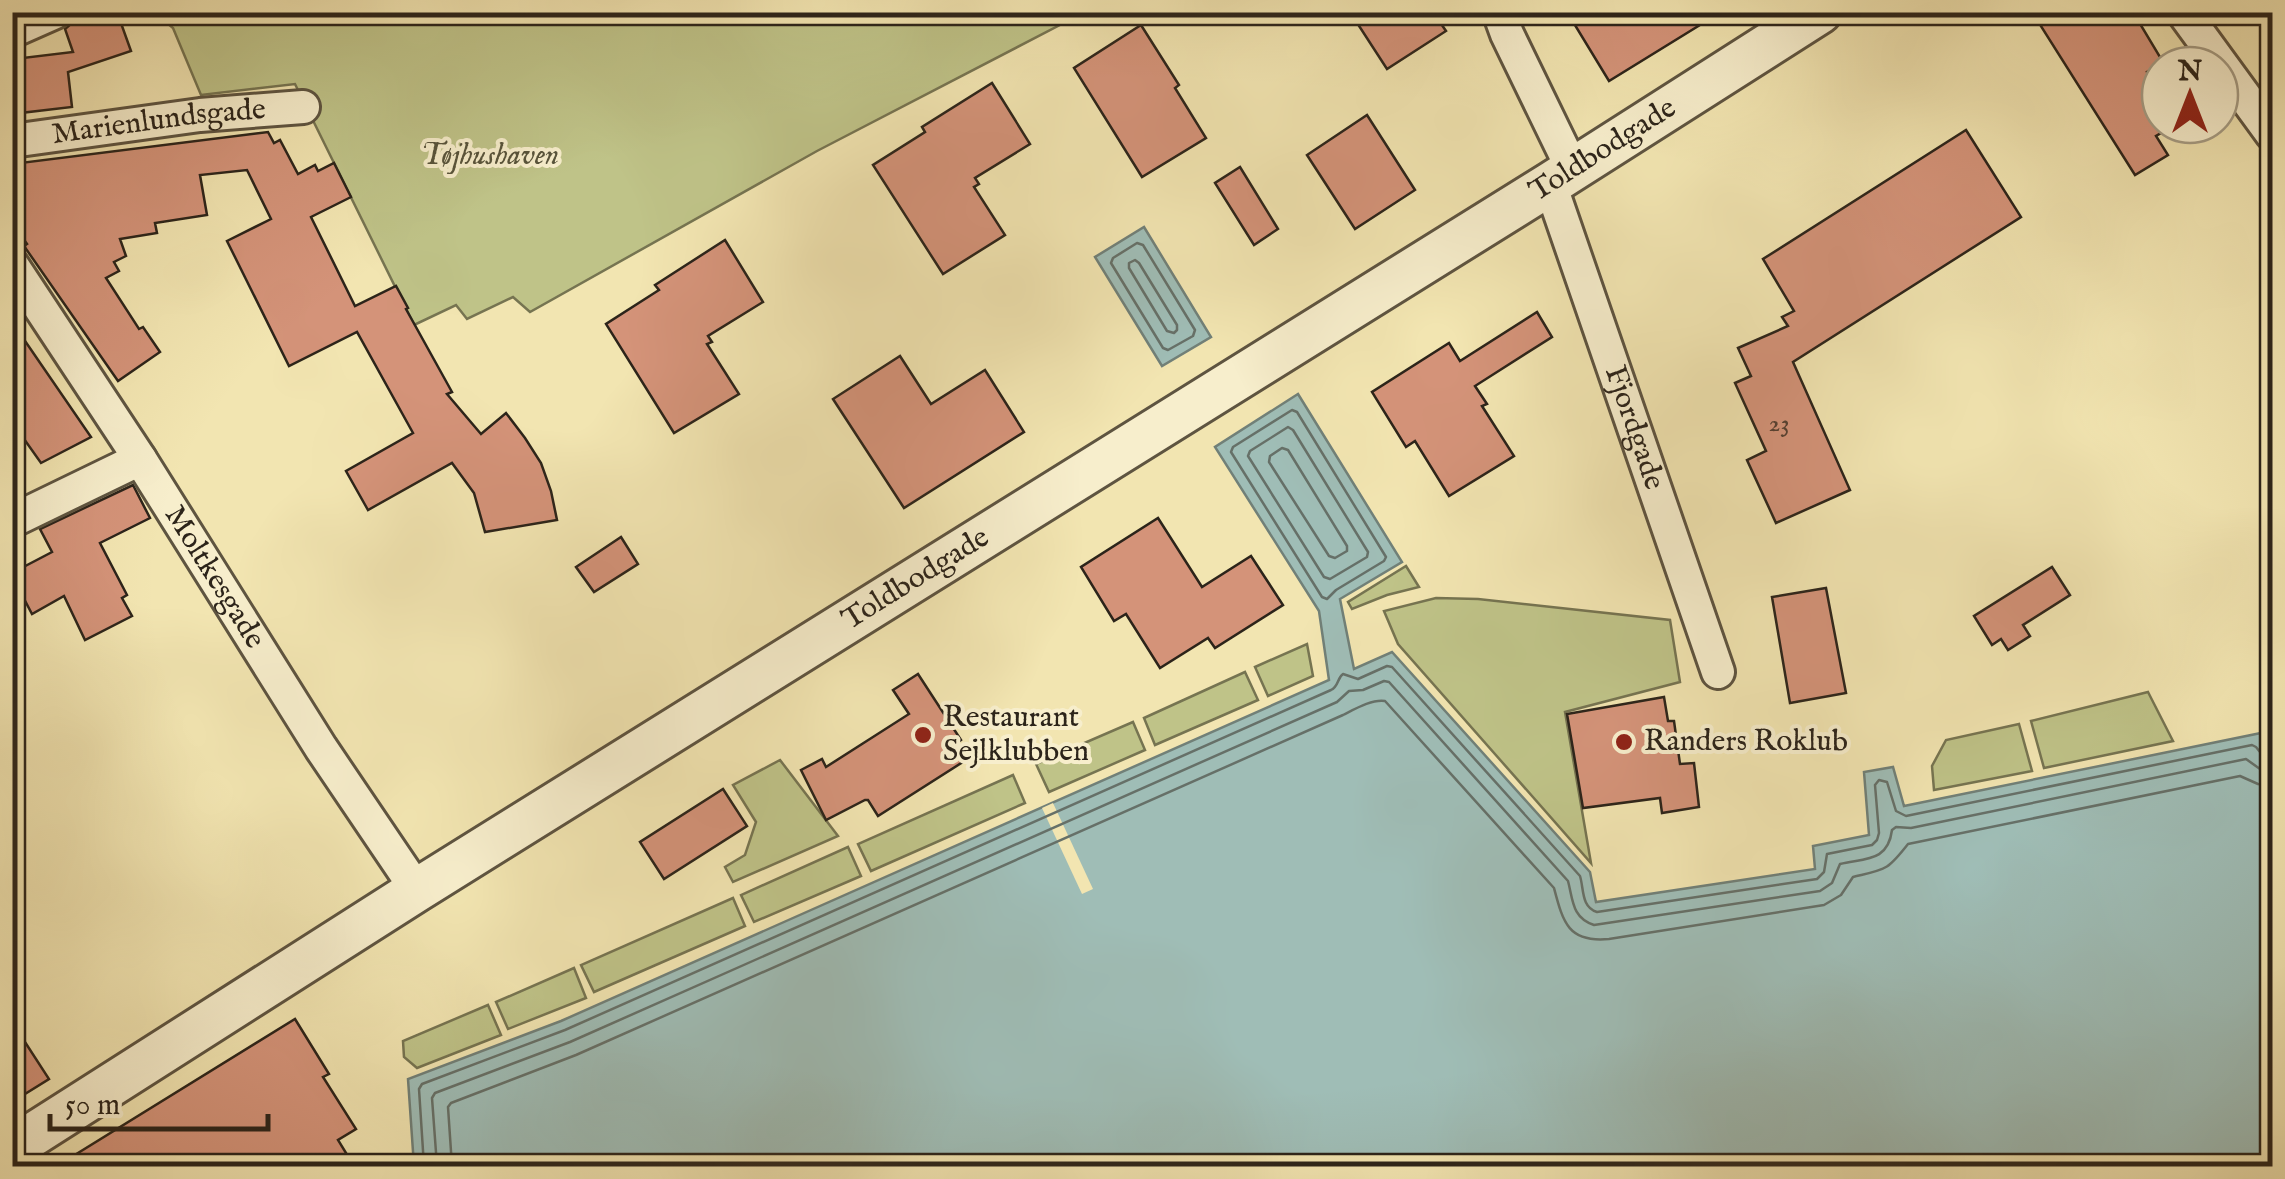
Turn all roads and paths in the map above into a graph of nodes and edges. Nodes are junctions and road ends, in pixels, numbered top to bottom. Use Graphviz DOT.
graph roads {
  1 [pos="56,12"];
  2 [pos="1498,12"];
  3 [pos="1820,12"];
  4 [pos="2183,12"];
  5 [pos="12,31"];
  6 [pos="302,106"];
  7 [pos="2272,134"];
  8 [pos="12,141"];
  9 [pos="1561,176"];
  10 [pos="12,265"];
  11 [pos="140,459"];
  12 [pos="12,521"];
  13 [pos="1718,672"];
  14 [pos="416,890"];
  15 [pos="12,1148"];
  1 -- 5 [label="street"];
  2 -- 9 [label="street, Fjordgade"];
  3 -- 9 [label="street, Toldbodgade"];
  4 -- 7 [label="street"];
  6 -- 8 [label="street, Marienlundsgade"];
  9 -- 13 [label="street, Fjordgade"];
  9 -- 14 [label="street, Toldbodgade"];
  10 -- 11 [label="street, Moltkesgade"];
  11 -- 12 [label="street"];
  11 -- 14 [label="street, Moltkesgade"];
  14 -- 15 [label="street, Toldbodgade"];
}
